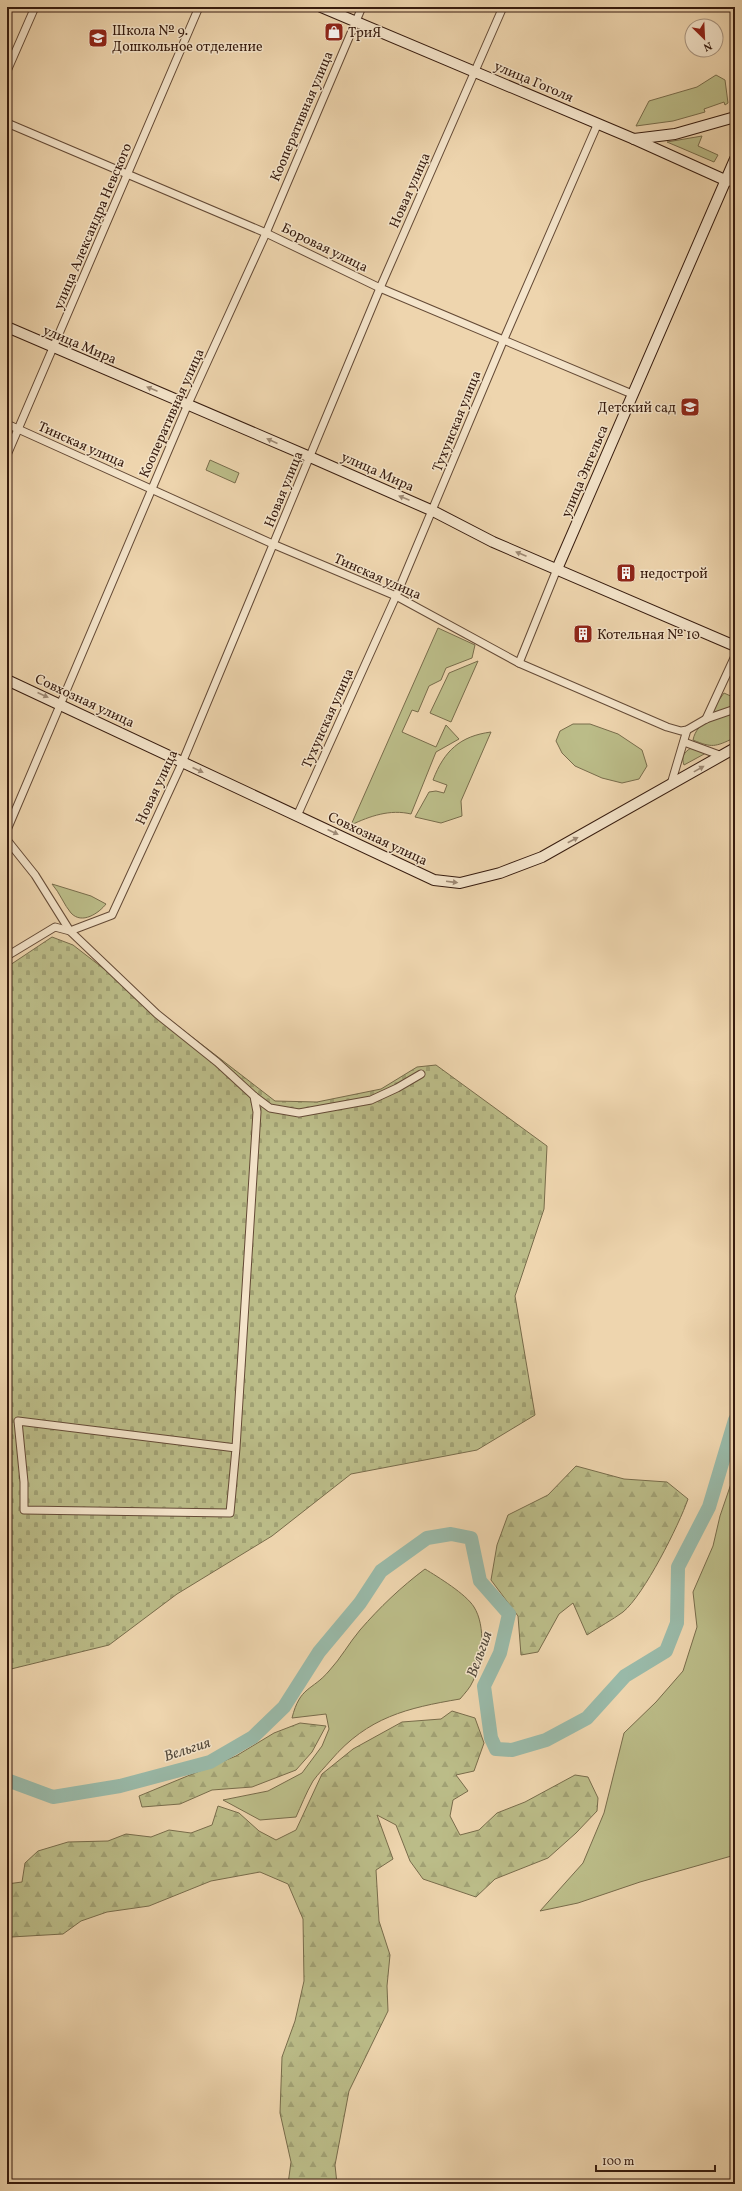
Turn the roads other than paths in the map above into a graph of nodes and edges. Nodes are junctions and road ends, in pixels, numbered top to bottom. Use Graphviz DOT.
graph roads {
  1 [pos="35,7"];
  2 [pos="199,7"];
  3 [pos="321,7"];
  4 [pos="362,7"];
  5 [pos="503,7"];
  6 [pos="356,22"];
  7 [pos="7,71"];
  8 [pos="475,72"];
  9 [pos="735,117"];
  10 [pos="7,123"];
  11 [pos="598,123"];
  12 [pos="634,139"];
  13 [pos="735,159"];
  14 [pos="128,175"];
  15 [pos="730,182"];
  16 [pos="266,233"];
  17 [pos="380,288"];
  18 [pos="7,327"];
  19 [pos="504,339"];
  20 [pos="54,348"];
  21 [pos="632,394"];
  22 [pos="188,404"];
  23 [pos="7,424"];
  24 [pos="18,429"];
  25 [pos="7,455"];
  26 [pos="310,457"];
  27 [pos="152,490"];
  28 [pos="433,511"];
  29 [pos="274,545"];
  30 [pos="557,569"];
  31 [pos="396,596"];
  32 [pos="735,646"];
  33 [pos="735,656"];
  34 [pos="519,663"];
  35 [pos="7,680"];
  36 [pos="62,704"];
  37 [pos="735,709"];
  38 [pos="706,719"];
  39 [pos="687,730"];
  40 [pos="684,742"];
  41 [pos="735,748"];
  42 [pos="722,756"];
  43 [pos="182,763"];
  44 [pos="671,784"];
  45 [pos="297,816"];
  46 [pos="7,830"];
  47 [pos="7,840"];
  48 [pos="61,916"];
  49 [pos="55,927"];
  50 [pos="70,931"];
  51 [pos="7,956"];
  52 [pos="421,1074"];
  53 [pos="254,1096"];
  54 [pos="270,1108"];
  55 [pos="257,1112"];
  56 [pos="236,1448"];
  1 -- 7 [label="street"];
  2 -- 14 [label="street, улица Александра Невского"];
  3 -- 6 [label="main road, улица Гоголя"];
  4 -- 6 [label="street, Кооперативная улица"];
  5 -- 8 [label="street, Новая улица"];
  6 -- 8 [label="main road, улица Гоголя"];
  6 -- 16 [label="street, Кооперативная улица"];
  8 -- 11 [label="main road, улица Гоголя"];
  8 -- 17 [label="street, Новая улица"];
  9 -- 12 [label="main road"];
  10 -- 14 [label="street, Боровая улица"];
  11 -- 12 [label="main road, улица Гоголя"];
  11 -- 19 [label="street, Тухунская улица"];
  12 -- 15 [label="main road, улица Гоголя"];
  13 -- 15 [label="main road, улица Энгельса"];
  14 -- 16 [label="street, Боровая улица"];
  14 -- 20 [label="street, улица Александра Невского"];
  15 -- 21 [label="main road, улица Энгельса"];
  16 -- 17 [label="street, Боровая улица"];
  16 -- 22 [label="street, Кооперативная улица"];
  17 -- 19 [label="street, Боровая улица"];
  17 -- 26 [label="street, Новая улица"];
  18 -- 20 [label="main road, улица Мира"];
  19 -- 21 [label="street, Боровая улица"];
  19 -- 28 [label="street, Тухунская улица"];
  22 -- 20 [label="main road, улица Мира, one-way"];
  20 -- 24 [label="street, улица Александра Невского"];
  21 -- 30 [label="main road, улица Энгельса"];
  26 -- 22 [label="main road, улица Мира, one-way"];
  22 -- 27 [label="street, Кооперативная улица"];
  23 -- 24 [label="street, Тинская улица"];
  24 -- 25 [label="street, улица Александра Невского"];
  24 -- 27 [label="street, Тинская улица"];
  28 -- 26 [label="main road, улица Мира, one-way"];
  26 -- 29 [label="street, Новая улица"];
  27 -- 29 [label="street, Тинская улица"];
  27 -- 36 [label="street, Кооперативная улица"];
  30 -- 28 [label="main road, улица Мира, one-way"];
  28 -- 31 [label="street, Тухунская улица"];
  29 -- 31 [label="street, Тинская улица"];
  29 -- 43 [label="street, Новая улица"];
  30 -- 32 [label="main road, улица Мира"];
  30 -- 34 [label="street, улица Энгельса"];
  31 -- 34 [label="street, Тинская улица"];
  31 -- 45 [label="street, Тухунская улица"];
  33 -- 38 [label="street"];
  34 -- 39 [label="street, Тинская улица"];
  35 -- 36 [label="main road, Совхозная улица, one-way"];
  36 -- 43 [label="main road, Совхозная улица"];
  36 -- 46 [label="street, Кооперативная улица"];
  37 -- 38 [label="street"];
  38 -- 39 [label="street"];
  39 -- 40 [label="street"];
  40 -- 42 [label="street"];
  40 -- 44 [label="street"];
  41 -- 42 [label="main road, Совхозная улица"];
  44 -- 42 [label="main road, Совхозная улица, one-way"];
  43 -- 45 [label="main road, Совхозная улица, one-way"];
  43 -- 50 [label="street, Новая улица"];
  45 -- 44 [label="main road, Совхозная улица, one-way"];
  47 -- 48 [label="street"];
  48 -- 49 [label="street"];
  48 -- 50 [label="street"];
  49 -- 50 [label="street"];
  49 -- 51 [label="street"];
  50 -- 53 [label="street"];
  52 -- 54 [label="street"];
  53 -- 54 [label="street"];
  53 -- 55 [label="street"];
  54 -- 55 [label="street"];
  55 -- 56 [label="street"];
  56 -- 56 [label="street"];
}
